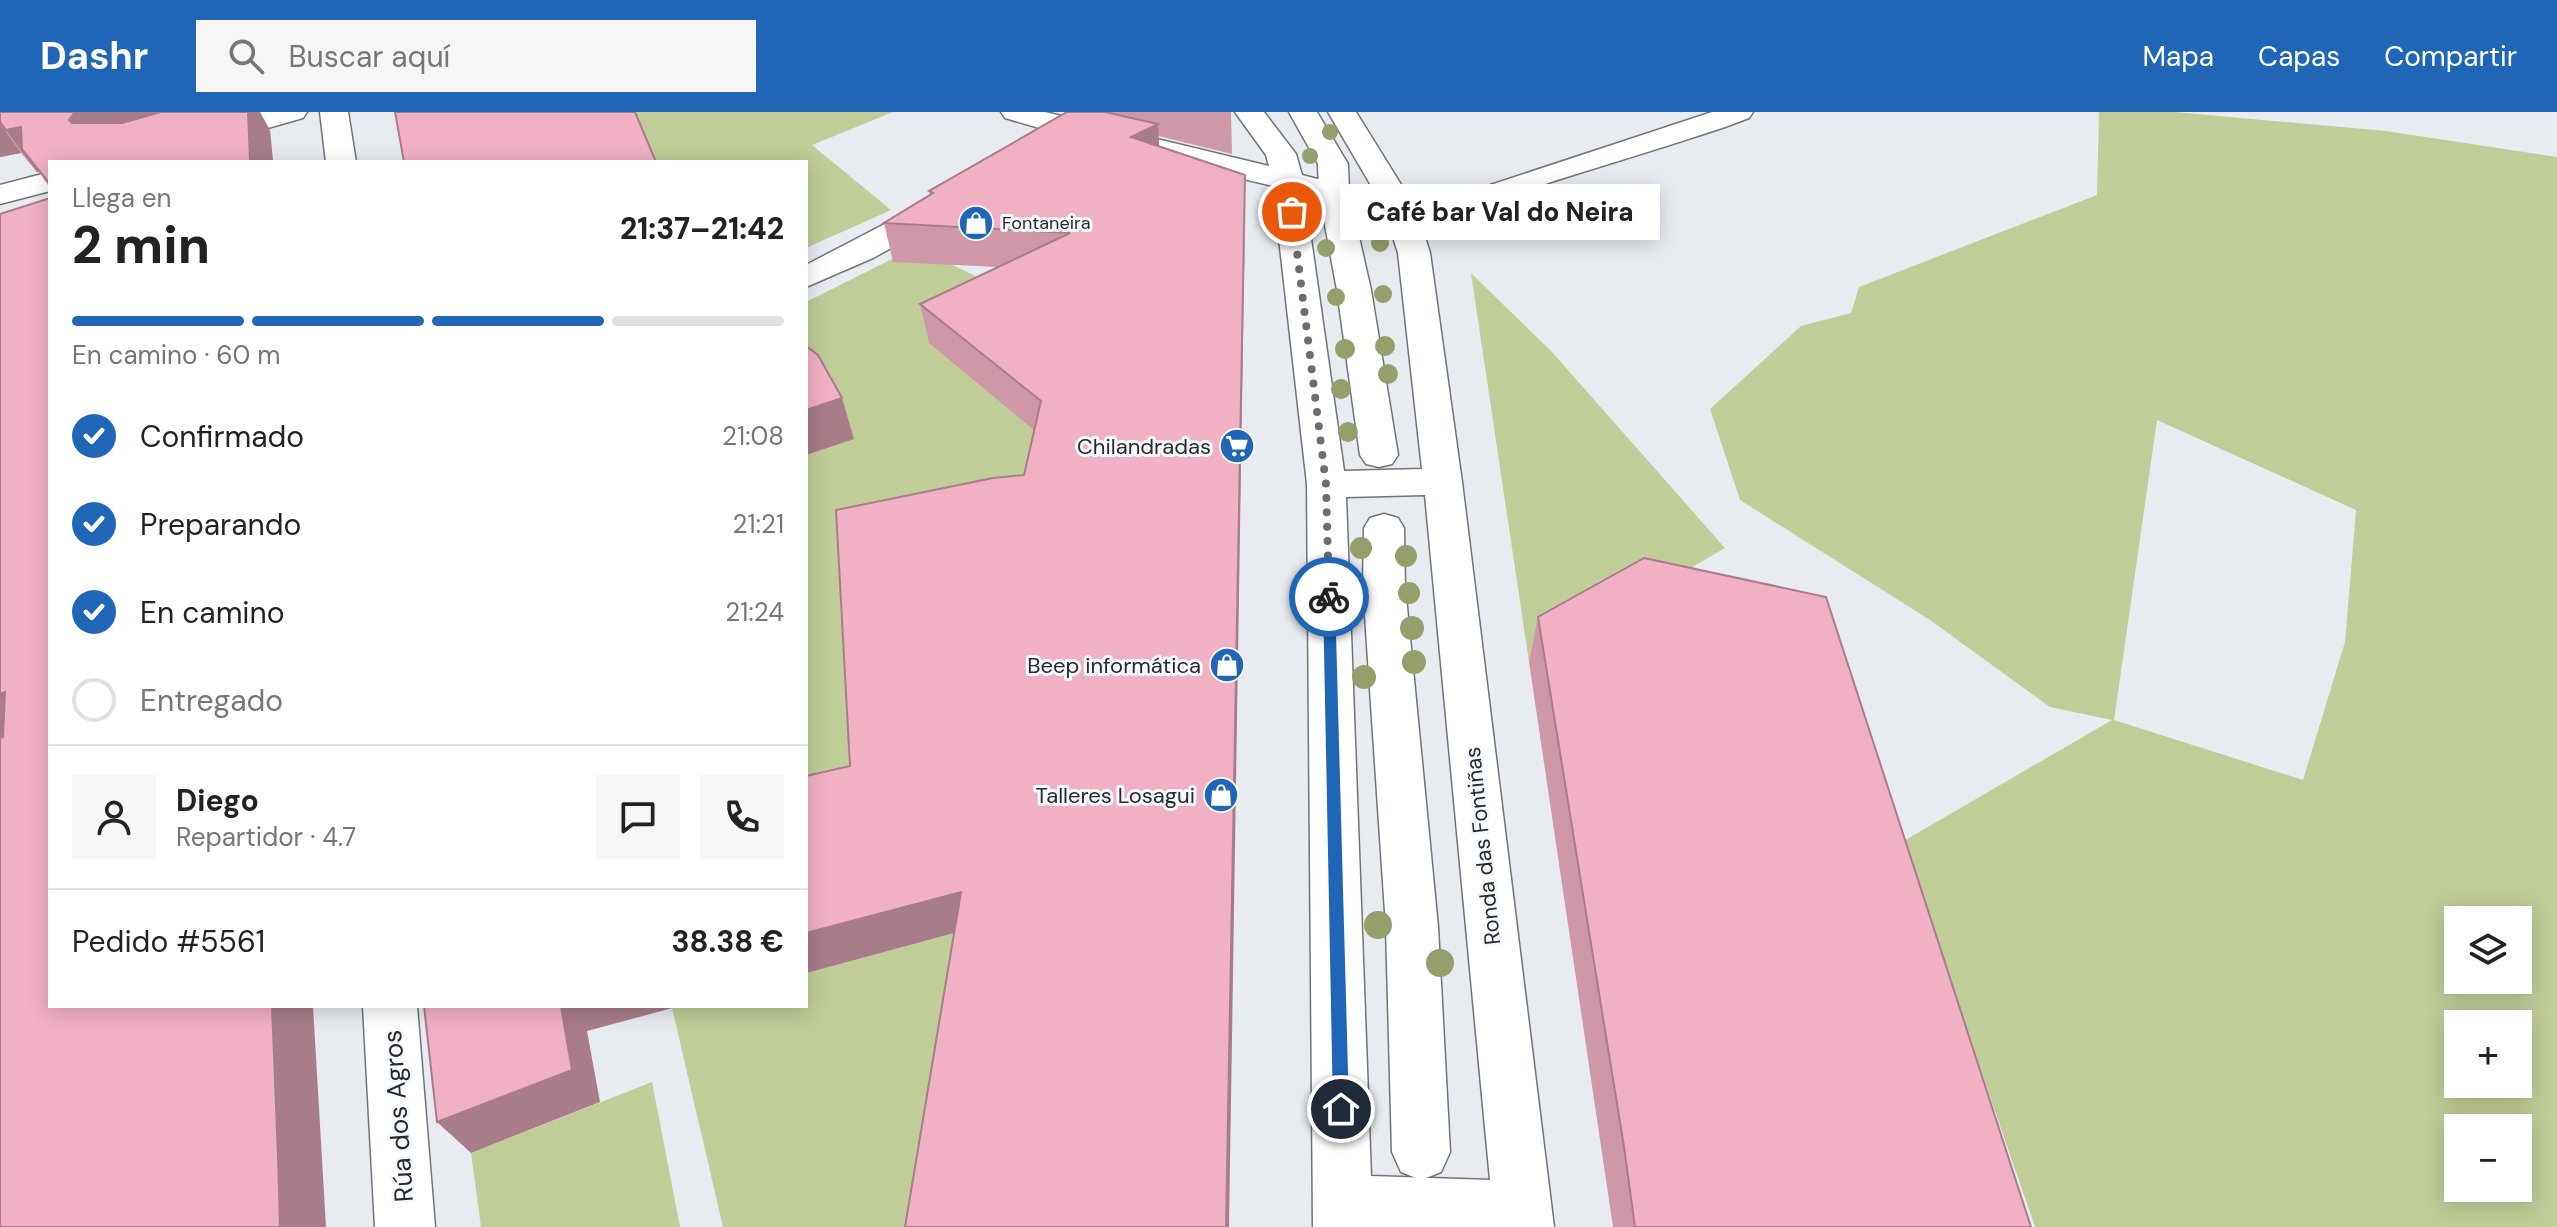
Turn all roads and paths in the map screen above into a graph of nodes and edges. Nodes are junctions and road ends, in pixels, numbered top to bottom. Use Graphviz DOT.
graph roads {
  1 [pos="293,112"];
  2 [pos="334,112"];
  3 [pos="1015,112"];
  4 [pos="1249,112"];
  5 [pos="1303,112"];
  6 [pos="1342,112"];
  7 [pos="1739,112"];
  8 [pos="1071,131"];
  9 [pos="1033,154"];
  10 [pos="123,160"];
  11 [pos="341,160"];
  12 [pos="48,182"];
  13 [pos="1288,182"];
  14 [pos="1334,193"];
  15 [pos="0,195"];
  16 [pos="957,199"];
  17 [pos="1399,206"];
  18 [pos="808,276"];
  19 [pos="1379,455"];
  20 [pos="1443,482"];
  21 [pos="1326,484"];
  22 [pos="1384,528"];
  23 [pos="390,1008"];
  24 [pos="1421,1152"];
  25 [pos="1342,1216"];
  26 [pos="1523,1218"];
  27 [pos="405,1227"];
  1 -- 10 [label="street"];
  2 -- 11 [label="street"];
  3 -- 8 [label="street"];
  4 -- 13 [label="street, Ronda das Fontiñas"];
  5 -- 14 [label="street"];
  6 -- 17 [label="street, Ronda das Fontiñas"];
  7 -- 17 [label="street"];
  8 -- 9 [label="street"];
  8 -- 13 [label="street"];
  12 -- 15 [label="street"];
  13 -- 14 [label="street"];
  13 -- 21 [label="street, Ronda das Fontiñas"];
  14 -- 17 [label="street"];
  14 -- 19 [label="street"];
  16 -- 18 [label="street"];
  17 -- 20 [label="street, Ronda das Fontiñas"];
  20 -- 21 [label="street"];
  20 -- 26 [label="street, Ronda das Fontiñas"];
  21 -- 25 [label="street, Ronda das Fontiñas"];
  22 -- 24 [label="street"];
  23 -- 27 [label="street, Rúa dos Agros"];
  25 -- 26 [label="street, Ronda das Fontiñas"];
}
